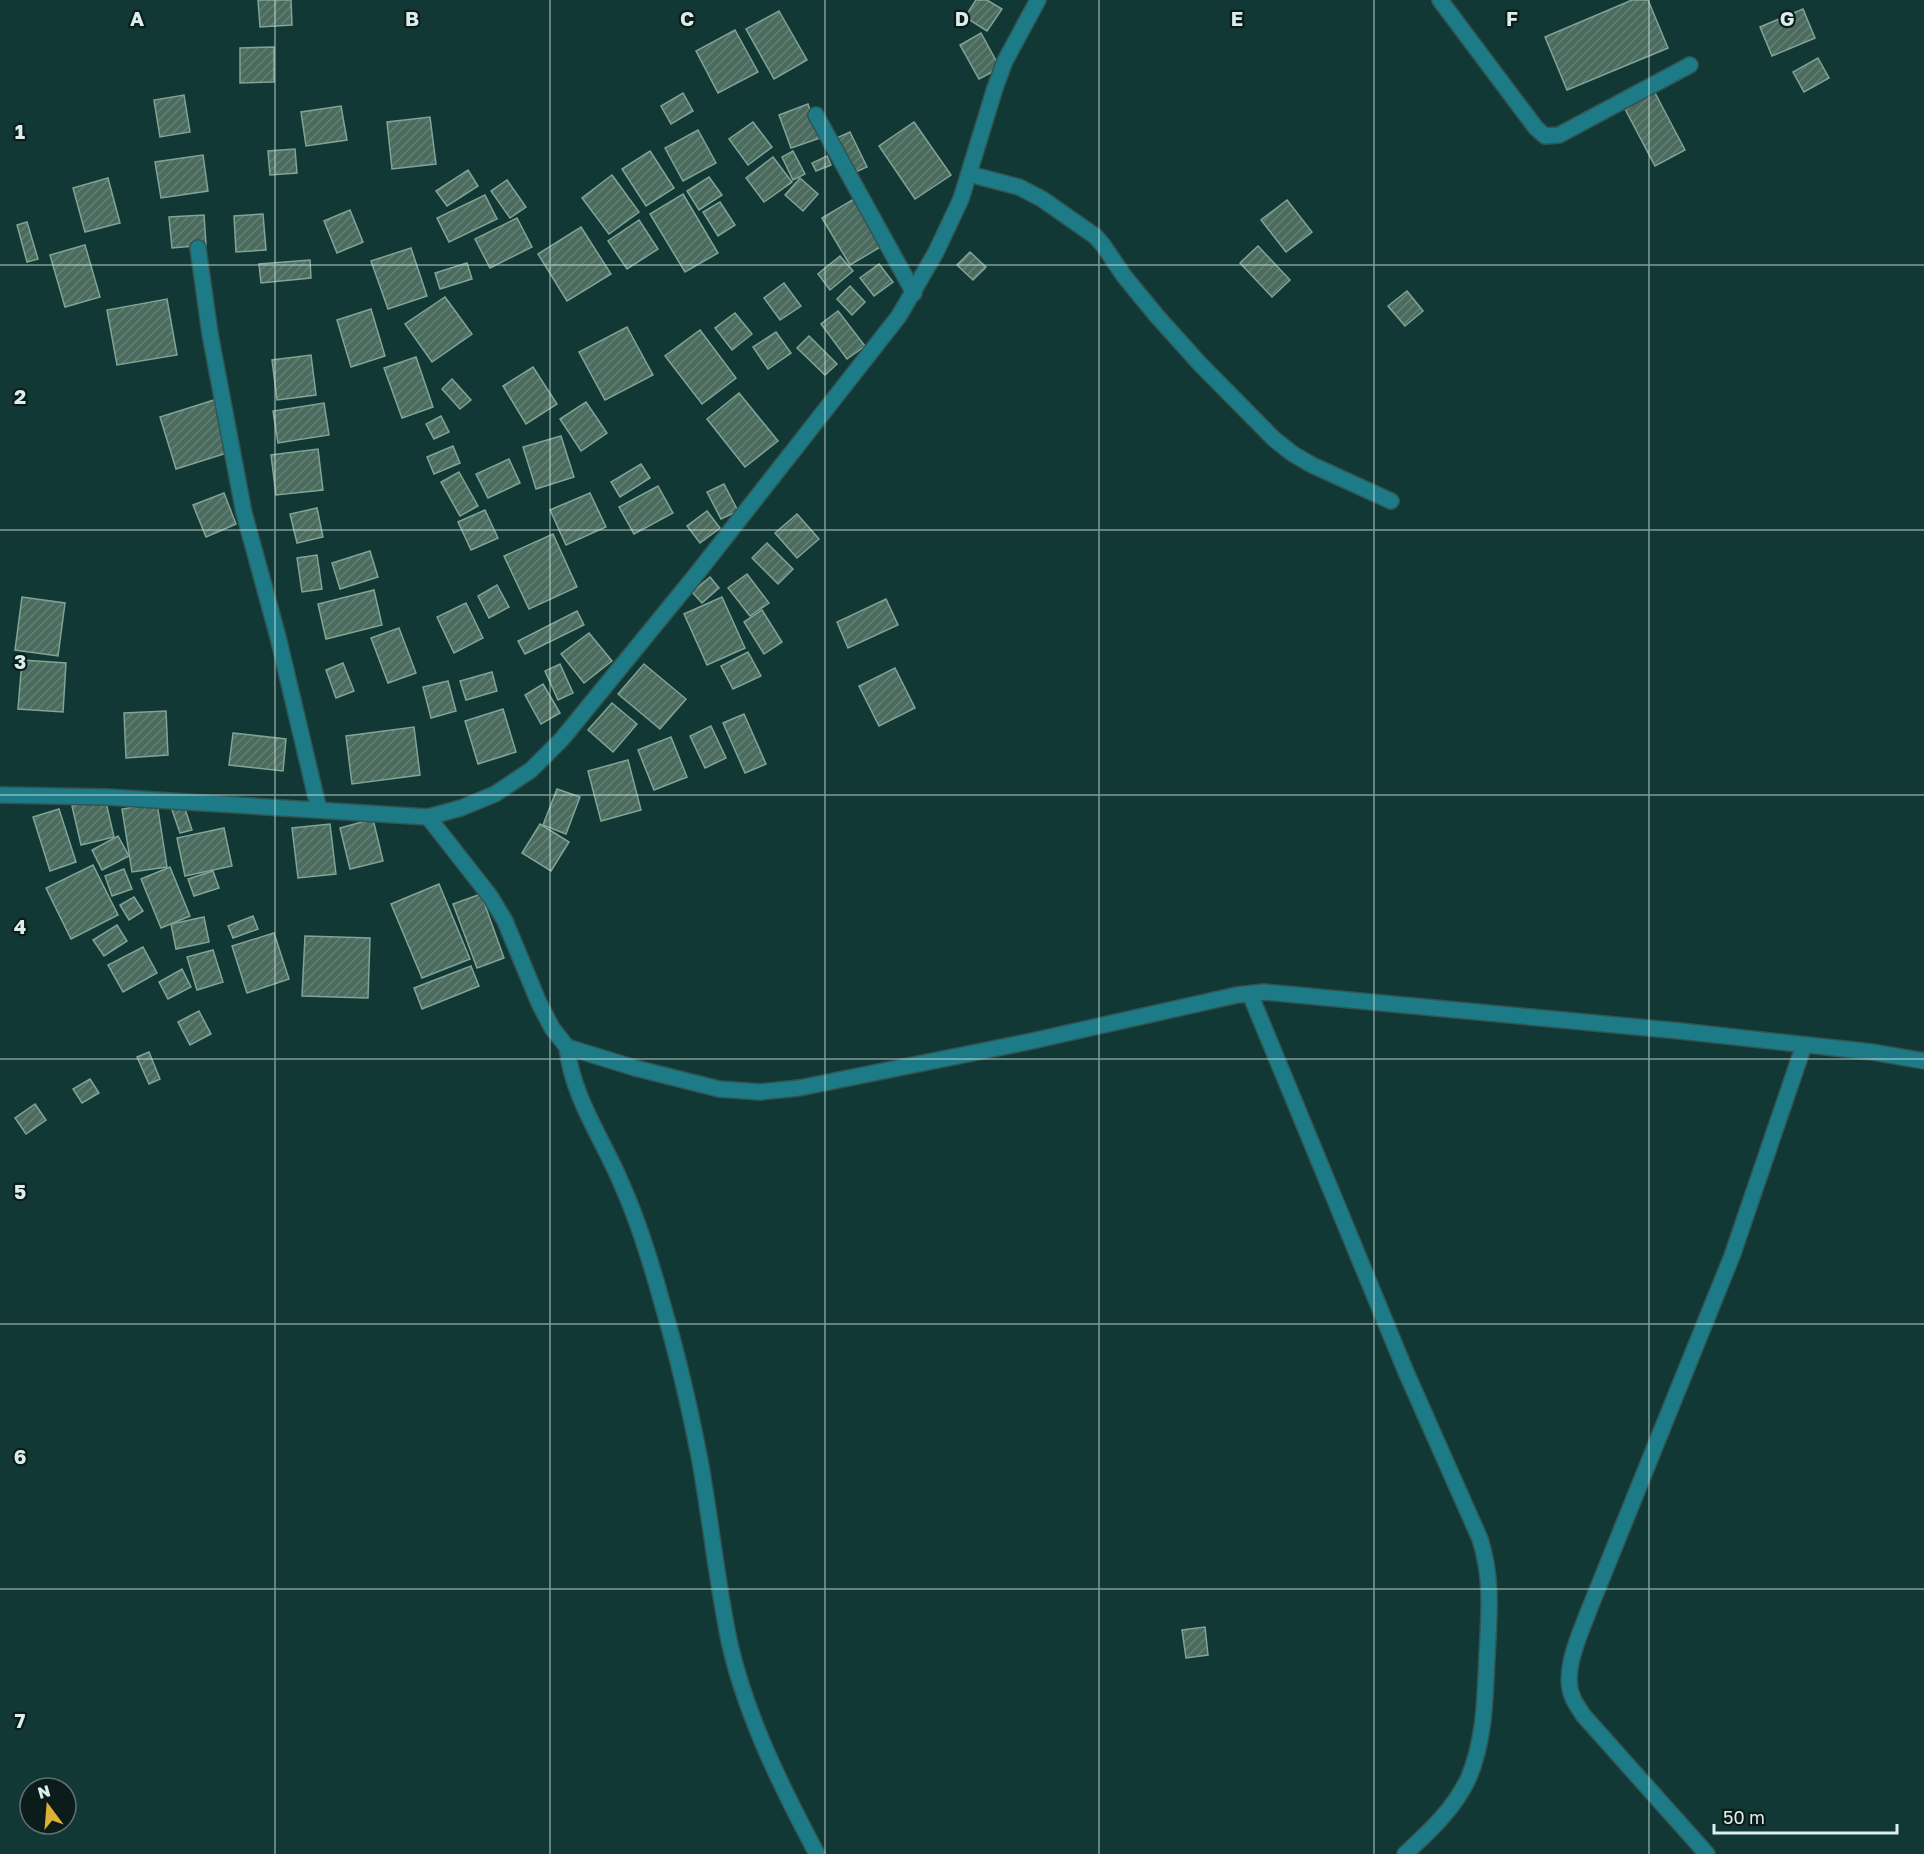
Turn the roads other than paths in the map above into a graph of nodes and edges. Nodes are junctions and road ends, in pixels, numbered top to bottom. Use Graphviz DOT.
graph roads {
  1 [pos="1038,0"];
  2 [pos="1440,0"];
  3 [pos="1690,65"];
  4 [pos="816,115"];
  5 [pos="969,174"];
  6 [pos="198,248"];
  7 [pos="914,293"];
  8 [pos="1391,501"];
  9 [pos="0,795"];
  10 [pos="319,810"];
  11 [pos="428,817"];
  12 [pos="1250,993"];
  13 [pos="1804,1045"];
  14 [pos="567,1047"];
  15 [pos="1924,1061"];
  16 [pos="817,1854"];
  17 [pos="1405,1854"];
  18 [pos="1707,1854"];
  1 -- 5 [label="street"];
  2 -- 3 [label="street"];
  4 -- 7 [label="street"];
  5 -- 7 [label="street"];
  5 -- 8 [label="street"];
  6 -- 10 [label="street"];
  7 -- 11 [label="street"];
  9 -- 10 [label="street"];
  10 -- 11 [label="street"];
  11 -- 14 [label="street"];
  12 -- 13 [label="street"];
  12 -- 14 [label="street"];
  12 -- 17 [label="street"];
  13 -- 15 [label="street"];
  13 -- 18 [label="street"];
  14 -- 16 [label="street"];
}
